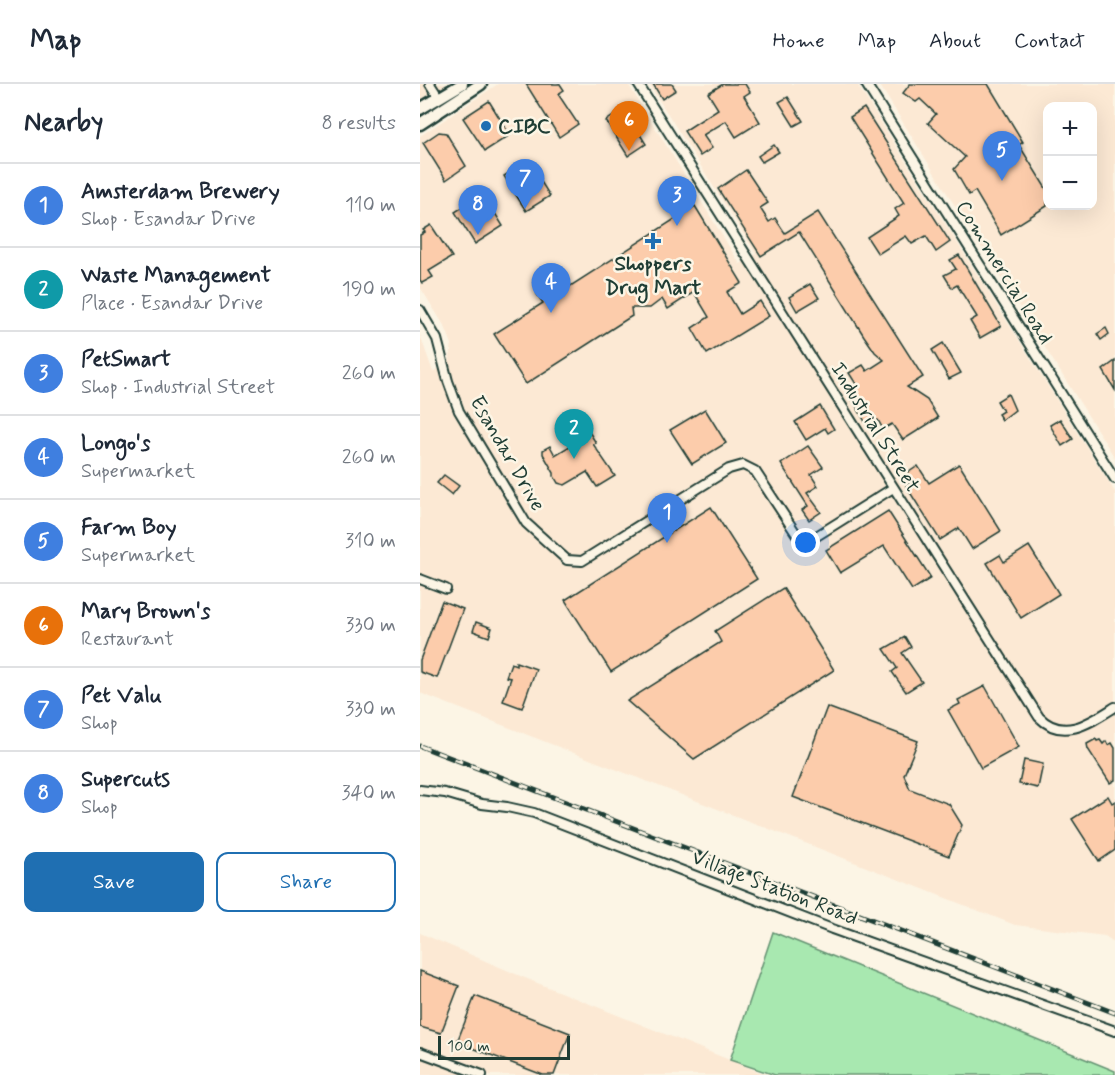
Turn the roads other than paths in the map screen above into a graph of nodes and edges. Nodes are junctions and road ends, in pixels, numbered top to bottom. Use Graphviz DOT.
graph roads {
  1 [pos="430,84"];
  2 [pos="462,84"];
  3 [pos="481,84"];
  4 [pos="638,84"];
  5 [pos="866,84"];
  6 [pos="439,98"];
  7 [pos="420,110"];
  8 [pos="420,124"];
  9 [pos="420,310"];
  10 [pos="1115,479"];
  11 [pos="893,488"];
  12 [pos="420,579"];
  13 [pos="446,589"];
  14 [pos="1115,707"];
  15 [pos="420,790"];
  16 [pos="1115,1031"];
  17 [pos="420,1052"];
  18 [pos="482,1075"];
  1 -- 6 [label="street"];
  2 -- 6 [label="main road"];
  3 -- 8 [label="main road"];
  4 -- 11 [label="street, Industrial Street"];
  5 -- 10 [label="street, Commercial Road"];
  6 -- 7 [label="main road"];
  9 -- 11 [label="street, Esandar Drive"];
  11 -- 14 [label="street, Industrial Street"];
  12 -- 13 [label="street"];
  15 -- 16 [label="street, Village Station Road"];
  17 -- 18 [label="street"];
}
